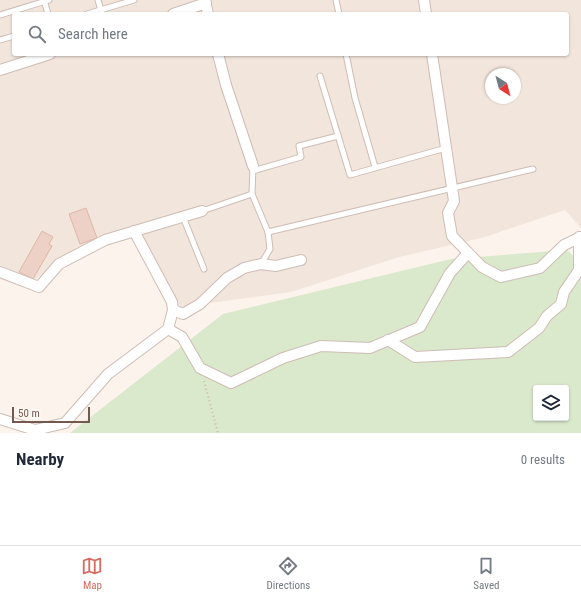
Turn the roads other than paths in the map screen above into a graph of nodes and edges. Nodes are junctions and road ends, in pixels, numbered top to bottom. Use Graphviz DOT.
graph roads {
  1 [pos="46,0"];
  2 [pos="98,0"];
  3 [pos="134,0"];
  4 [pos="336,0"];
  5 [pos="424,0"];
  6 [pos="205,2"];
  7 [pos="48,12"];
  8 [pos="102,12"];
  9 [pos="178,12"];
  10 [pos="208,12"];
  11 [pos="339,12"];
  12 [pos="426,12"];
  13 [pos="0,15"];
  14 [pos="12,37"];
  15 [pos="0,40"];
  16 [pos="44,56"];
  17 [pos="219,56"];
  18 [pos="346,56"];
  19 [pos="432,56"];
  20 [pos="0,70"];
  21 [pos="320,76"];
  22 [pos="338,136"];
  23 [pos="446,148"];
  24 [pos="375,168"];
  25 [pos="253,169"];
  26 [pos="533,169"];
  27 [pos="452,189"];
  28 [pos="252,194"];
  29 [pos="202,211"];
  30 [pos="183,217"];
  31 [pos="134,231"];
  32 [pos="268,232"];
  33 [pos="580,237"];
  34 [pos="468,253"];
  35 [pos="301,260"];
  36 [pos="261,264"];
  37 [pos="204,269"];
  38 [pos="0,272"];
  39 [pos="173,310"];
  40 [pos="168,329"];
  41 [pos="388,340"];
  42 [pos="0,419"];
  1 -- 7 [label="lane"];
  1 -- 13 [label="lane"];
  2 -- 8 [label="lane"];
  3 -- 8 [label="lane"];
  4 -- 11 [label="lane"];
  5 -- 12 [label="street"];
  6 -- 9 [label="street"];
  6 -- 10 [label="street"];
  14 -- 15 [label="lane"];
  16 -- 20 [label="street"];
  17 -- 25 [label="street"];
  18 -- 24 [label="lane"];
  19 -- 23 [label="street"];
  21 -- 22 [label="lane"];
  22 -- 24 [label="lane"];
  22 -- 25 [label="lane"];
  23 -- 24 [label="lane"];
  23 -- 27 [label="street"];
  25 -- 28 [label="lane"];
  26 -- 27 [label="lane"];
  27 -- 32 [label="lane"];
  27 -- 34 [label="street"];
  28 -- 29 [label="lane"];
  28 -- 32 [label="lane"];
  29 -- 30 [label="street"];
  30 -- 31 [label="street"];
  30 -- 37 [label="lane"];
  31 -- 38 [label="street"];
  31 -- 39 [label="street"];
  32 -- 36 [label="lane"];
  33 -- 34 [label="street"];
  33 -- 41 [label="street"];
  34 -- 41 [label="street"];
  35 -- 36 [label="street"];
  36 -- 39 [label="street"];
  39 -- 40 [label="street"];
  40 -- 41 [label="street"];
  40 -- 42 [label="street"];
}
